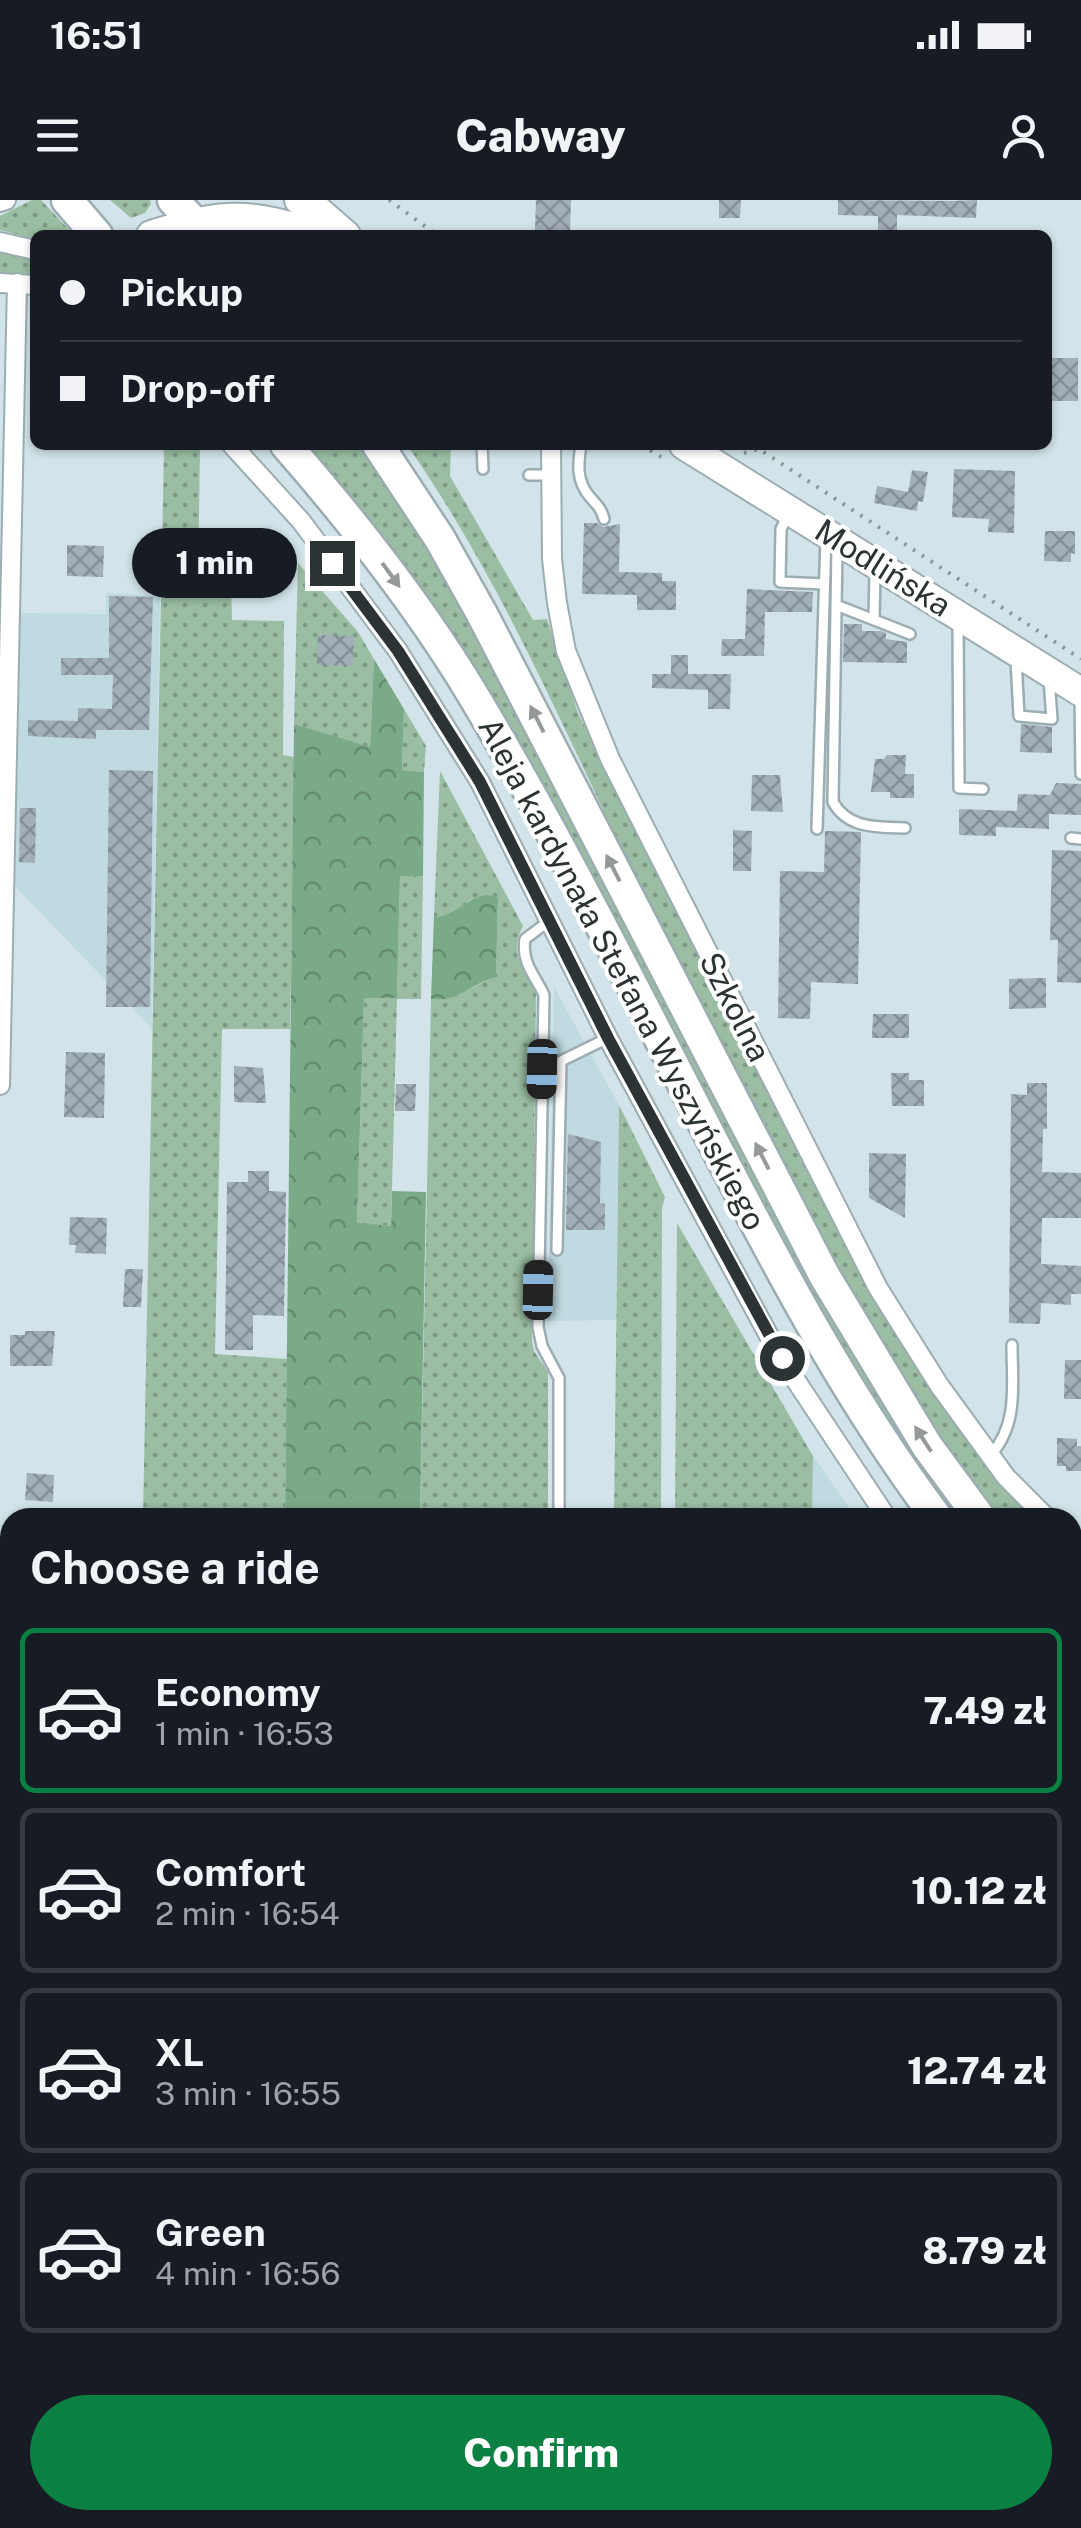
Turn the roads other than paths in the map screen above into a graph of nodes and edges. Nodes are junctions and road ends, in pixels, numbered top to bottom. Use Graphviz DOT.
graph roads {
  1 [pos="68,200"];
  2 [pos="299,200"];
  3 [pos="191,219"];
  4 [pos="93,230"];
  5 [pos="164,230"];
  6 [pos="308,230"];
  7 [pos="323,230"];
  8 [pos="0,242"];
  9 [pos="30,249"];
  10 [pos="17,284"];
  11 [pos="236,450"];
  12 [pos="290,450"];
  13 [pos="381,450"];
  14 [pos="482,450"];
  15 [pos="551,450"];
  16 [pos="581,450"];
  17 [pos="692,450"];
  18 [pos="483,469"];
  19 [pos="529,474"];
  20 [pos="550,474"];
  21 [pos="790,510"];
  22 [pos="604,519"];
  23 [pos="831,536"];
  24 [pos="876,564"];
  25 [pos="824,584"];
  26 [pos="836,605"];
  27 [pos="958,615"];
  28 [pos="874,620"];
  29 [pos="910,634"];
  30 [pos="1016,651"];
  31 [pos="1049,671"];
  32 [pos="1080,691"];
  33 [pos="1081,774"];
  34 [pos="984,789"];
  35 [pos="905,828"];
  36 [pos="817,829"];
  37 [pos="549,921"];
  38 [pos="608,1038"];
  39 [pos="0,1085"];
  40 [pos="557,1250"];
  41 [pos="1012,1345"];
  42 [pos="990,1456"];
  43 [pos="559,1508"];
  44 [pos="880,1508"];
  45 [pos="929,1508"];
  46 [pos="973,1508"];
  47 [pos="1037,1508"];
  1 -- 4 [label="main road"];
  2 -- 7 [label="main road"];
  3 -- 5 [label="main road"];
  3 -- 6 [label="main road"];
  8 -- 9 [label="street"];
  10 -- 39 [label="street"];
  11 -- 37 [label="street"];
  12 -- 45 [label="main road, Aleja kardynała Stefana Wyszyńskiego, one-way"];
  46 -- 13 [label="main road, Aleja kardynała Stefana Wyszyńskiego, one-way"];
  14 -- 18 [label="lane"];
  15 -- 20 [label="street, Szkolna"];
  16 -- 22 [label="lane"];
  17 -- 21 [label="main road, Modlińska"];
  19 -- 20 [label="lane"];
  20 -- 42 [label="street, Szkolna"];
  21 -- 23 [label="main road, Modlińska"];
  21 -- 25 [label="lane"];
  23 -- 24 [label="main road, Modlińska"];
  23 -- 25 [label="lane"];
  23 -- 26 [label="lane"];
  24 -- 27 [label="main road, Modlińska"];
  24 -- 28 [label="lane"];
  25 -- 36 [label="lane"];
  26 -- 28 [label="lane"];
  26 -- 35 [label="lane"];
  27 -- 30 [label="main road, Modlińska"];
  27 -- 34 [label="lane"];
  28 -- 29 [label="lane"];
  30 -- 31 [label="main road, Modlińska"];
  30 -- 31 [label="lane"];
  31 -- 32 [label="main road, Modlińska"];
  32 -- 33 [label="lane"];
  37 -- 38 [label="street"];
  37 -- 43 [label="lane"];
  38 -- 40 [label="lane"];
  38 -- 44 [label="street"];
  41 -- 42 [label="lane"];
  42 -- 47 [label="street, Szkolna"];
}
